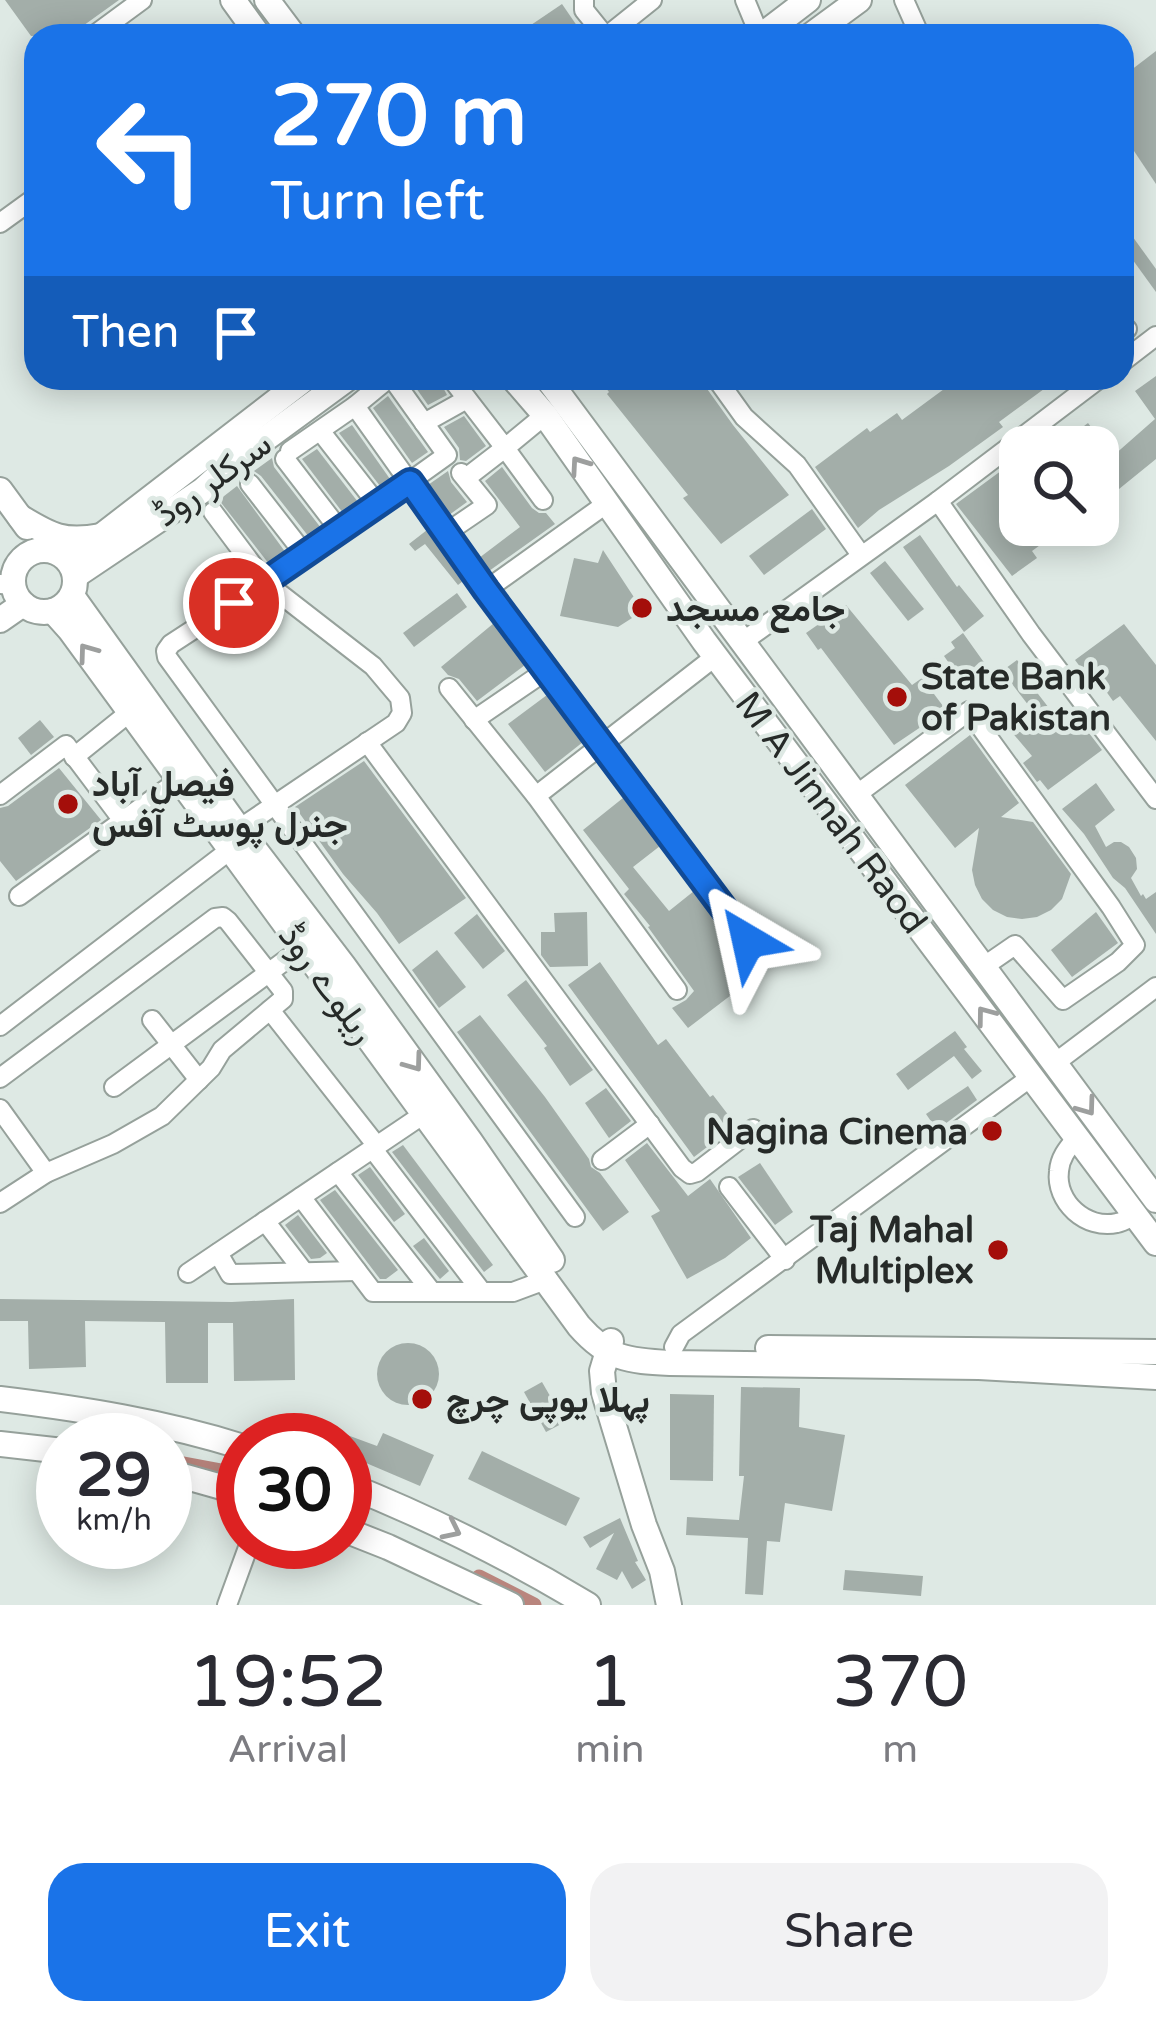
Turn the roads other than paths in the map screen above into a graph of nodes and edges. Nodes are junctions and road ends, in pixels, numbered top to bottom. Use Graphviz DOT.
graph roads {
  1 [pos="652,0"];
  2 [pos="808,0"];
  3 [pos="859,0"];
  4 [pos="138,1"];
  5 [pos="108,24"];
  6 [pos="621,24"];
  7 [pos="776,24"];
  8 [pos="826,24"];
  9 [pos="273,390"];
  10 [pos="332,390"];
  11 [pos="375,390"];
  12 [pos="399,390"];
  13 [pos="460,390"];
  14 [pos="538,390"];
  15 [pos="540,390"];
  16 [pos="541,390"];
  17 [pos="725,390"];
  18 [pos="1084,390"];
  19 [pos="467,399"];
  20 [pos="355,406"];
  21 [pos="424,423"];
  22 [pos="325,437"];
  23 [pos="505,448"];
  24 [pos="447,455"];
  25 [pos="466,478"];
  26 [pos="410,482"];
  27 [pos="250,484"];
  28 [pos="0,490"];
  29 [pos="543,500"];
  30 [pos="938,501"];
  31 [pos="606,504"];
  32 [pos="378,505"];
  33 [pos="213,512"];
  34 [pos="10,517"];
  35 [pos="341,532"];
  36 [pos="446,533"];
  37 [pos="101,536"];
  38 [pos="33,553"];
  39 [pos="861,555"];
  40 [pos="306,556"];
  41 [pos="266,583"];
  42 [pos="67,586"];
  43 [pos="486,590"];
  44 [pos="9,592"];
  45 [pos="0,620"];
  46 [pos="741,643"];
  47 [pos="716,656"];
  48 [pos="547,670"];
  49 [pos="448,688"];
  50 [pos="130,712"];
  51 [pos="474,720"];
  52 [pos="367,742"];
  53 [pos="604,745"];
  54 [pos="74,757"];
  55 [pos="179,780"];
  56 [pos="0,794"];
  57 [pos="536,796"];
  58 [pos="856,796"];
  59 [pos="1156,799"];
  60 [pos="274,806"];
  61 [pos="124,822"];
  62 [pos="234,840"];
  63 [pos="19,896"];
  64 [pos="748,941"];
  65 [pos="302,948"];
  66 [pos="983,967"];
  67 [pos="268,973"];
  68 [pos="1156,987"];
  69 [pos="677,990"];
  70 [pos="270,1010"];
  71 [pos="152,1020"];
  72 [pos="0,1026"];
  73 [pos="172,1045"];
  74 [pos="1055,1064"];
  75 [pos="1031,1077"];
  76 [pos="0,1078"];
  77 [pos="199,1080"];
  78 [pos="114,1087"];
  79 [pos="0,1109"];
  80 [pos="424,1114"];
  81 [pos="650,1124"];
  82 [pos="753,1129"];
  83 [pos="1078,1136"];
  84 [pos="375,1147"];
  85 [pos="602,1160"];
  86 [pos="338,1172"];
  87 [pos="46,1173"];
  88 [pos="729,1187"];
  89 [pos="301,1196"];
  90 [pos="0,1203"];
  91 [pos="1146,1208"];
  92 [pos="575,1217"];
  93 [pos="265,1221"];
  94 [pos="1156,1243"];
  95 [pos="218,1253"];
  96 [pos="785,1260"];
  97 [pos="357,1271"];
  98 [pos="304,1272"];
  99 [pos="188,1273"];
  100 [pos="548,1280"];
  101 [pos="432,1292"];
  102 [pos="482,1292"];
  103 [pos="1156,1343"];
  104 [pos="609,1345"];
  105 [pos="674,1348"];
  106 [pos="1156,1352"];
  107 [pos="1140,1368"];
  108 [pos="1156,1392"];
  109 [pos="0,1399"];
  110 [pos="216,1438"];
  111 [pos="0,1444"];
  112 [pos="36,1447"];
  113 [pos="372,1496"];
  114 [pos="402,1510"];
  115 [pos="372,1539"];
  116 [pos="389,1545"];
  117 [pos="240,1569"];
  118 [pos="227,1605"];
  119 [pos="511,1605"];
  120 [pos="589,1605"];
  121 [pos="669,1605"];
  1 -- 6 [label="street"];
  2 -- 7 [label="main road"];
  3 -- 8 [label="main road"];
  4 -- 5 [label="street"];
  9 -- 37 [label="main road, سرکلر روڈ"];
  10 -- 42 [label="main road, سرکلر روڈ"];
  11 -- 20 [label="street"];
  12 -- 21 [label="street"];
  13 -- 19 [label="street"];
  14 -- 23 [label="street"];
  31 -- 15 [label="main road, M A Jinnah Raod, one-way"];
  16 -- 46 [label="main road, M A Jinnah Raod"];
  17 -- 39 [label="street"];
  18 -- 30 [label="street"];
  19 -- 21 [label="street"];
  19 -- 23 [label="street"];
  20 -- 26 [label="street"];
  20 -- 35 [label="street"];
  21 -- 24 [label="street"];
  22 -- 32 [label="street"];
  23 -- 25 [label="street"];
  23 -- 29 [label="street"];
  24 -- 25 [label="street"];
  24 -- 26 [label="street"];
  25 -- 36 [label="street"];
  26 -- 32 [label="street"];
  26 -- 36 [label="street"];
  27 -- 40 [label="street"];
  28 -- 34 [label="main road"];
  30 -- 39 [label="street"];
  30 -- 59 [label="street"];
  31 -- 43 [label="street"];
  31 -- 47 [label="main road, M A Jinnah Raod"];
  32 -- 35 [label="street"];
  33 -- 41 [label="street"];
  34 -- 37 [label="main road"];
  34 -- 38 [label="main road"];
  35 -- 40 [label="street"];
  36 -- 43 [label="street"];
  37 -- 42 [label="main road, سرکلر روڈ"];
  38 -- 42 [label="main road"];
  38 -- 44 [label="main road"];
  39 -- 46 [label="street"];
  40 -- 41 [label="street"];
  41 -- 52 [label="street"];
  41 -- 60 [label="street"];
  42 -- 44 [label="main road"];
  50 -- 42 [label="main road, ریلوے روڈ, one-way"];
  42 -- 62 [label="main road, ریلوے روڈ"];
  43 -- 48 [label="street"];
  44 -- 45 [label="main road"];
  46 -- 58 [label="main road, M A Jinnah Raod"];
  47 -- 53 [label="street"];
  75 -- 47 [label="main road, M A Jinnah Raod, one-way"];
  48 -- 51 [label="street"];
  48 -- 53 [label="street"];
  49 -- 51 [label="street"];
  50 -- 54 [label="street"];
  50 -- 55 [label="main road, ریلوے روڈ"];
  51 -- 57 [label="street"];
  52 -- 60 [label="street"];
  52 -- 81 [label="street"];
  53 -- 57 [label="street"];
  53 -- 64 [label="street"];
  54 -- 56 [label="street"];
  54 -- 61 [label="street"];
  55 -- 61 [label="street"];
  55 -- 62 [label="main road, ریلوے روڈ"];
  57 -- 69 [label="street"];
  58 -- 66 [label="main road, M A Jinnah Raod"];
  58 -- 66 [label="street"];
  60 -- 62 [label="street"];
  60 -- 92 [label="street"];
  61 -- 63 [label="street"];
  62 -- 65 [label="main road, ریلوے روڈ"];
  62 -- 72 [label="street"];
  62 -- 104 [label="main road, ریلوے روڈ, one-way"];
  65 -- 67 [label="street"];
  65 -- 80 [label="main road, ریلوے روڈ"];
  66 -- 74 [label="main road, M A Jinnah Raod"];
  67 -- 70 [label="street"];
  67 -- 73 [label="street"];
  67 -- 76 [label="street"];
  68 -- 74 [label="street"];
  70 -- 77 [label="street"];
  70 -- 84 [label="street"];
  71 -- 73 [label="street"];
  73 -- 77 [label="street"];
  73 -- 78 [label="street"];
  74 -- 91 [label="main road, M A Jinnah Raod, one-way"];
  75 -- 83 [label="main road, M A Jinnah Raod"];
  75 -- 96 [label="street"];
  77 -- 87 [label="street"];
  79 -- 87 [label="street"];
  80 -- 84 [label="street"];
  80 -- 100 [label="main road, ریلوے روڈ"];
  81 -- 82 [label="street"];
  81 -- 85 [label="street"];
  83 -- 91 [label="main road, M A Jinnah Raod"];
  83 -- 91 [label="street"];
  84 -- 86 [label="street"];
  84 -- 102 [label="street"];
  86 -- 89 [label="street"];
  86 -- 101 [label="street"];
  87 -- 90 [label="street"];
  88 -- 96 [label="street"];
  89 -- 93 [label="street"];
  89 -- 97 [label="street"];
  91 -- 94 [label="main road, M A Jinnah Raod"];
  93 -- 95 [label="street"];
  93 -- 98 [label="street"];
  95 -- 98 [label="street"];
  95 -- 99 [label="street"];
  96 -- 105 [label="street"];
  97 -- 98 [label="street"];
  97 -- 101 [label="street"];
  100 -- 102 [label="street"];
  100 -- 104 [label="main road, ریلوے روڈ"];
  101 -- 102 [label="street"];
  103 -- 107 [label="main road"];
  104 -- 105 [label="main road"];
  104 -- 107 [label="main road"];
  104 -- 121 [label="main road"];
  105 -- 107 [label="main road"];
  106 -- 107 [label="main road"];
  107 -- 108 [label="main road"];
  109 -- 110 [label="main road"];
  111 -- 112 [label="main road"];
  113 -- 114 [label="main road"];
  114 -- 116 [label="main road"];
  114 -- 120 [label="main road, one-way"];
  115 -- 116 [label="main road"];
  116 -- 119 [label="main road"];
  117 -- 118 [label="street"];
}
